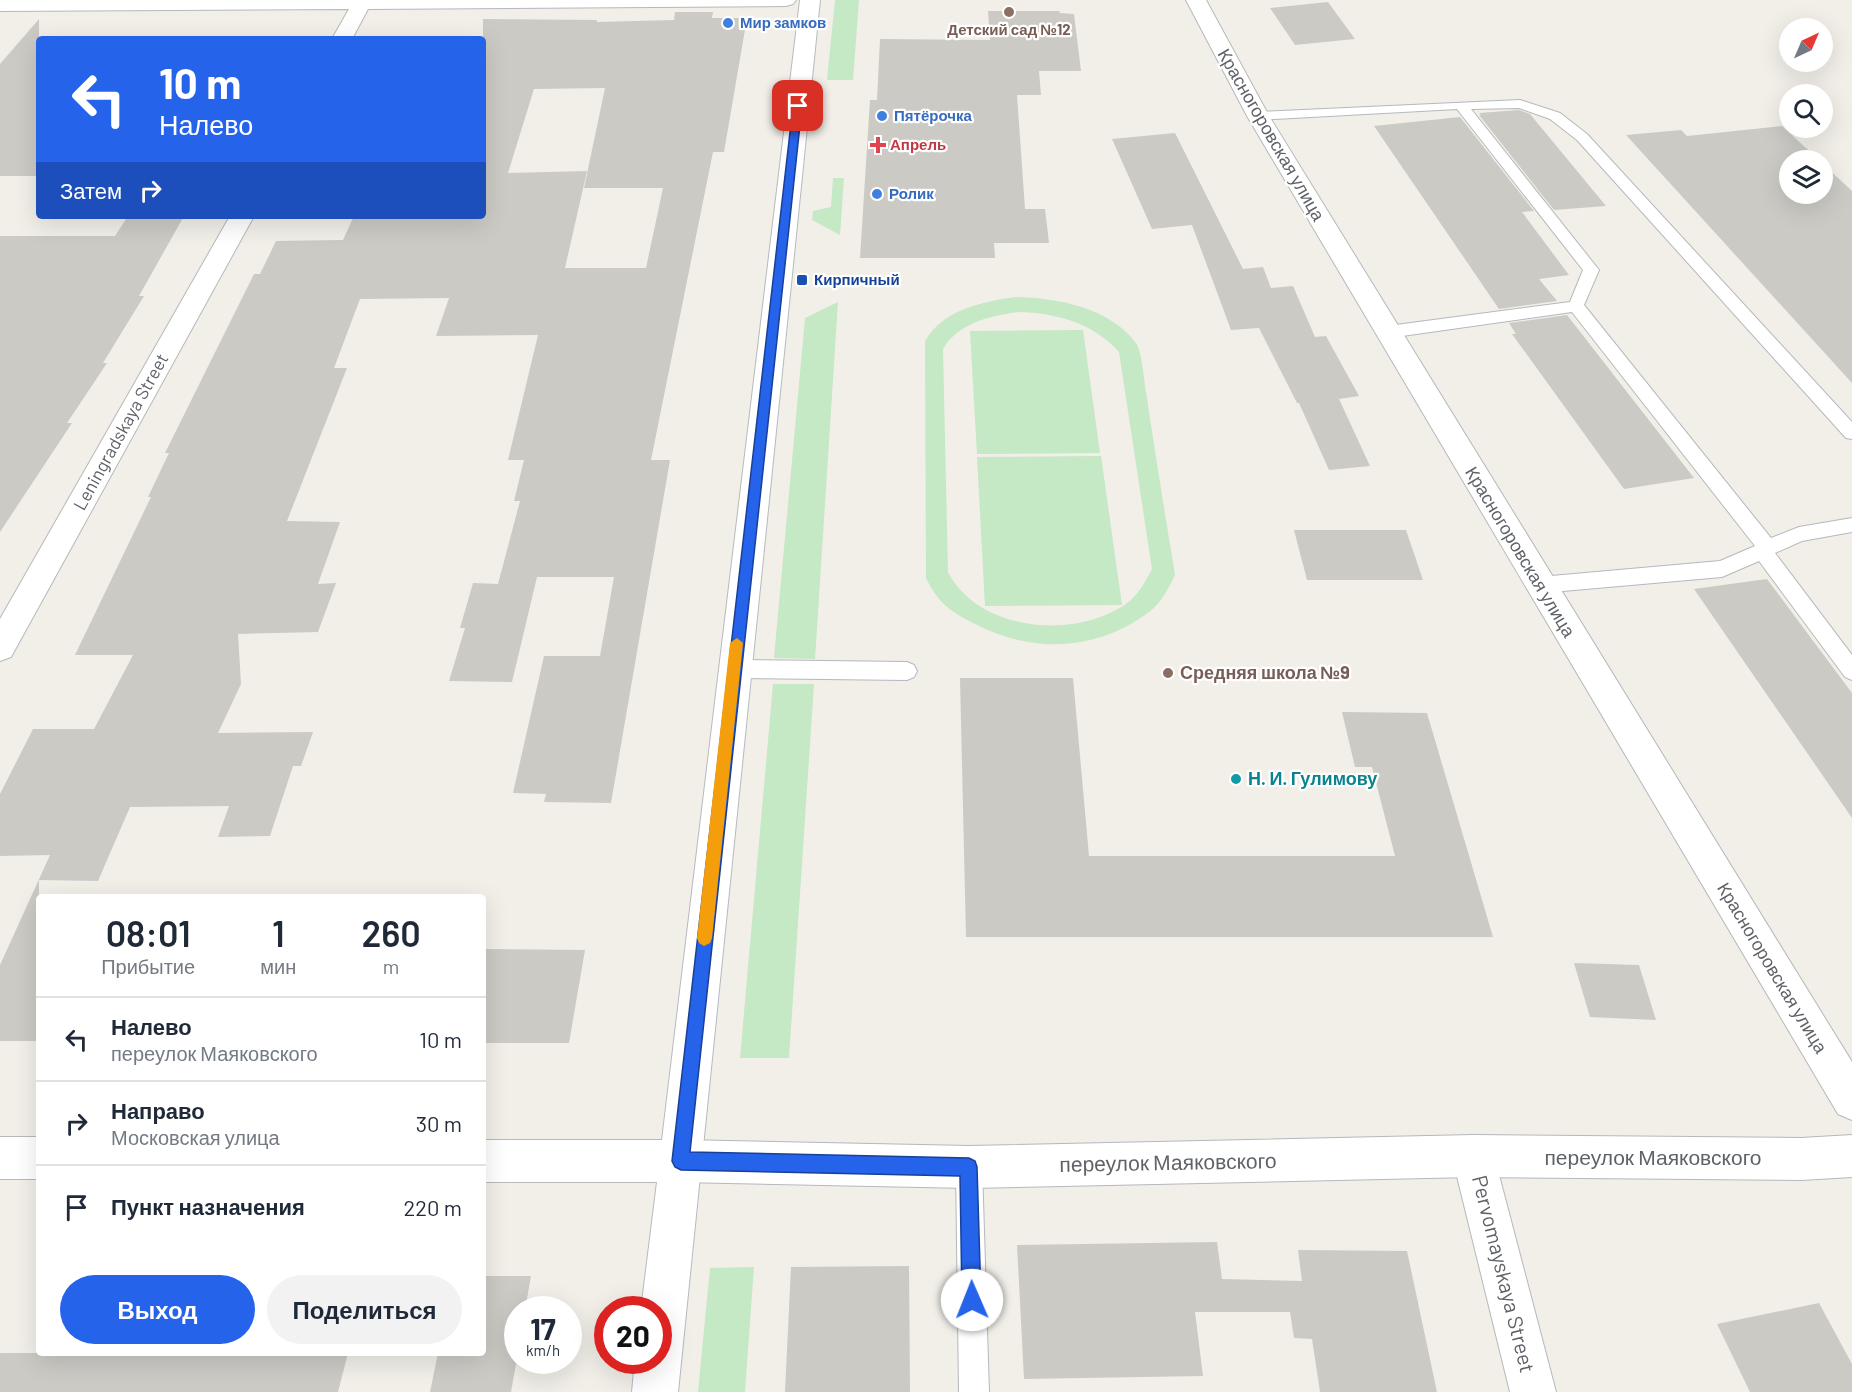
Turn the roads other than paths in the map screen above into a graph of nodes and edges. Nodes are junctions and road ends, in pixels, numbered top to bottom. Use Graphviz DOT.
graph roads {
  1 [pos="786,0"];
  2 [pos="810,0"];
  3 [pos="1196,0"];
  4 [pos="362,2"];
  5 [pos="0,5"];
  6 [pos="344,36"];
  7 [pos="1461,105"];
  8 [pos="1258,116"];
  9 [pos="240,219"];
  10 [pos="1576,306"];
  11 [pos="1388,332"];
  12 [pos="1852,433"];
  13 [pos="1852,525"];
  14 [pos="1765,550"];
  15 [pos="1540,585"];
  16 [pos="0,648"];
  17 [pos="734,669"];
  18 [pos="908,671"];
  19 [pos="1852,671"];
  20 [pos="1852,1100"];
  21 [pos="1473,1156"];
  22 [pos="1852,1156"];
  23 [pos="0,1158"];
  24 [pos="36,1158"];
  25 [pos="486,1161"];
  26 [pos="681,1161"];
  27 [pos="969,1167"];
  28 [pos="665,1296"];
  29 [pos="657,1374"];
  30 [pos="655,1392"];
  31 [pos="974,1392"];
  32 [pos="1533,1392"];
  1 -- 4 [label="street"];
  2 -- 17 [label="street"];
  3 -- 8 [label="street, Красногоровская улица"];
  4 -- 5 [label="street"];
  4 -- 6 [label="street"];
  7 -- 8 [label="lane"];
  7 -- 10 [label="lane"];
  7 -- 12 [label="lane"];
  8 -- 11 [label="street, Красногоровская улица"];
  9 -- 16 [label="street, Leningradskaya Street"];
  10 -- 11 [label="lane"];
  10 -- 14 [label="lane"];
  11 -- 15 [label="street, Красногоровская улица"];
  13 -- 14 [label="lane"];
  14 -- 15 [label="lane"];
  14 -- 19 [label="lane"];
  15 -- 20 [label="street, Красногоровская улица"];
  17 -- 18 [label="lane"];
  17 -- 26 [label="street"];
  21 -- 22 [label="street, переулок Маяковского"];
  21 -- 27 [label="street, переулок Маяковского"];
  21 -- 32 [label="street, Pervomayskaya Street"];
  23 -- 24 [label="street"];
  25 -- 26 [label="street, переулок Маяковского"];
  26 -- 27 [label="street, переулок Маяковского"];
  26 -- 28 [label="street"];
  27 -- 31 [label="lane"];
  29 -- 30 [label="street"];
}
